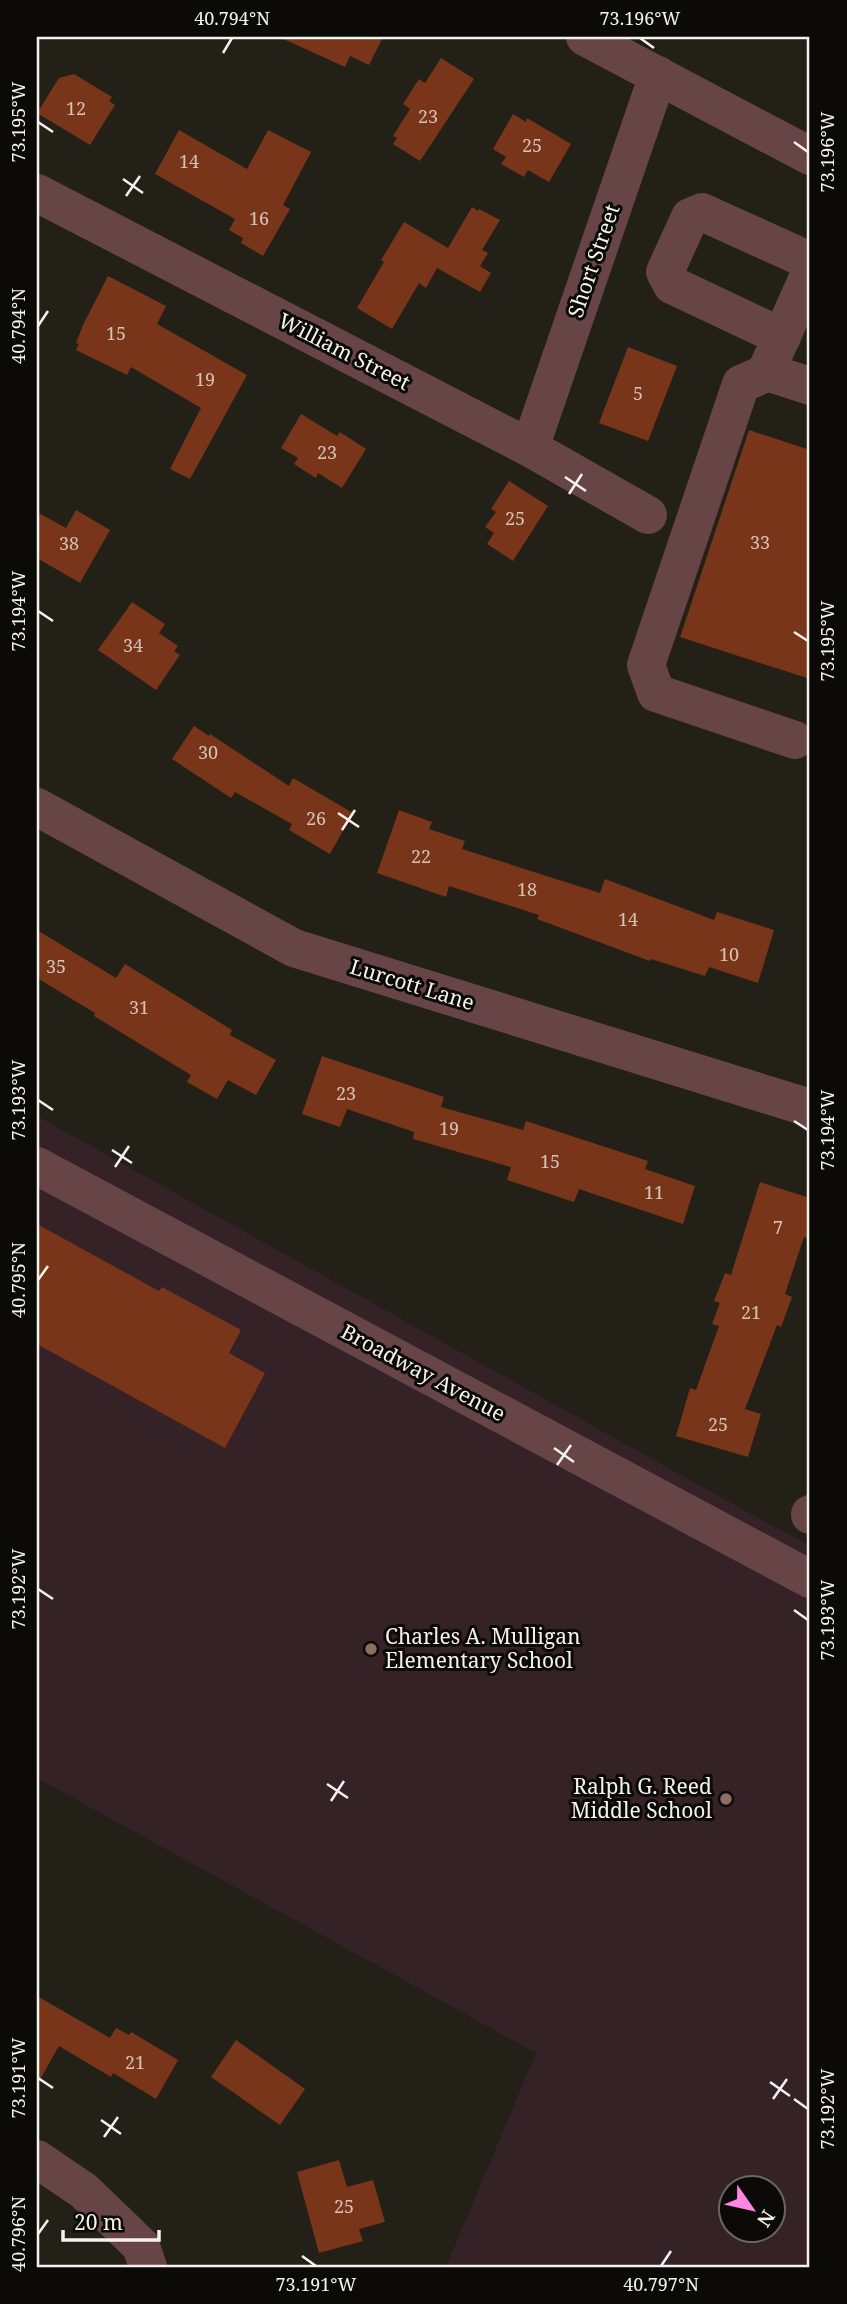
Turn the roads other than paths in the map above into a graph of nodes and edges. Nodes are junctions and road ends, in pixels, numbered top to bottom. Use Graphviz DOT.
graph roads {
  1 [pos="585,37"];
  2 [pos="658,75"];
  3 [pos="810,156"];
  4 [pos="37,193"];
  5 [pos="810,261"];
  6 [pos="810,273"];
  7 [pos="777,354"];
  8 [pos="810,386"];
  9 [pos="530,447"];
  10 [pos="648,515"];
  11 [pos="795,740"];
  12 [pos="37,807"];
  13 [pos="810,1108"];
  14 [pos="37,1166"];
  15 [pos="810,1579"];
  16 [pos="37,2159"];
  17 [pos="148,2267"];
  1 -- 2 [label="street"];
  2 -- 3 [label="street"];
  2 -- 9 [label="street, Short Street"];
  4 -- 9 [label="street, William Street"];
  5 -- 7 [label="street"];
  6 -- 7 [label="street"];
  7 -- 8 [label="street"];
  7 -- 11 [label="street"];
  9 -- 10 [label="street, William Street"];
  12 -- 13 [label="street, Lurcott Lane"];
  14 -- 15 [label="street, Broadway Avenue"];
  16 -- 17 [label="street"];
}
